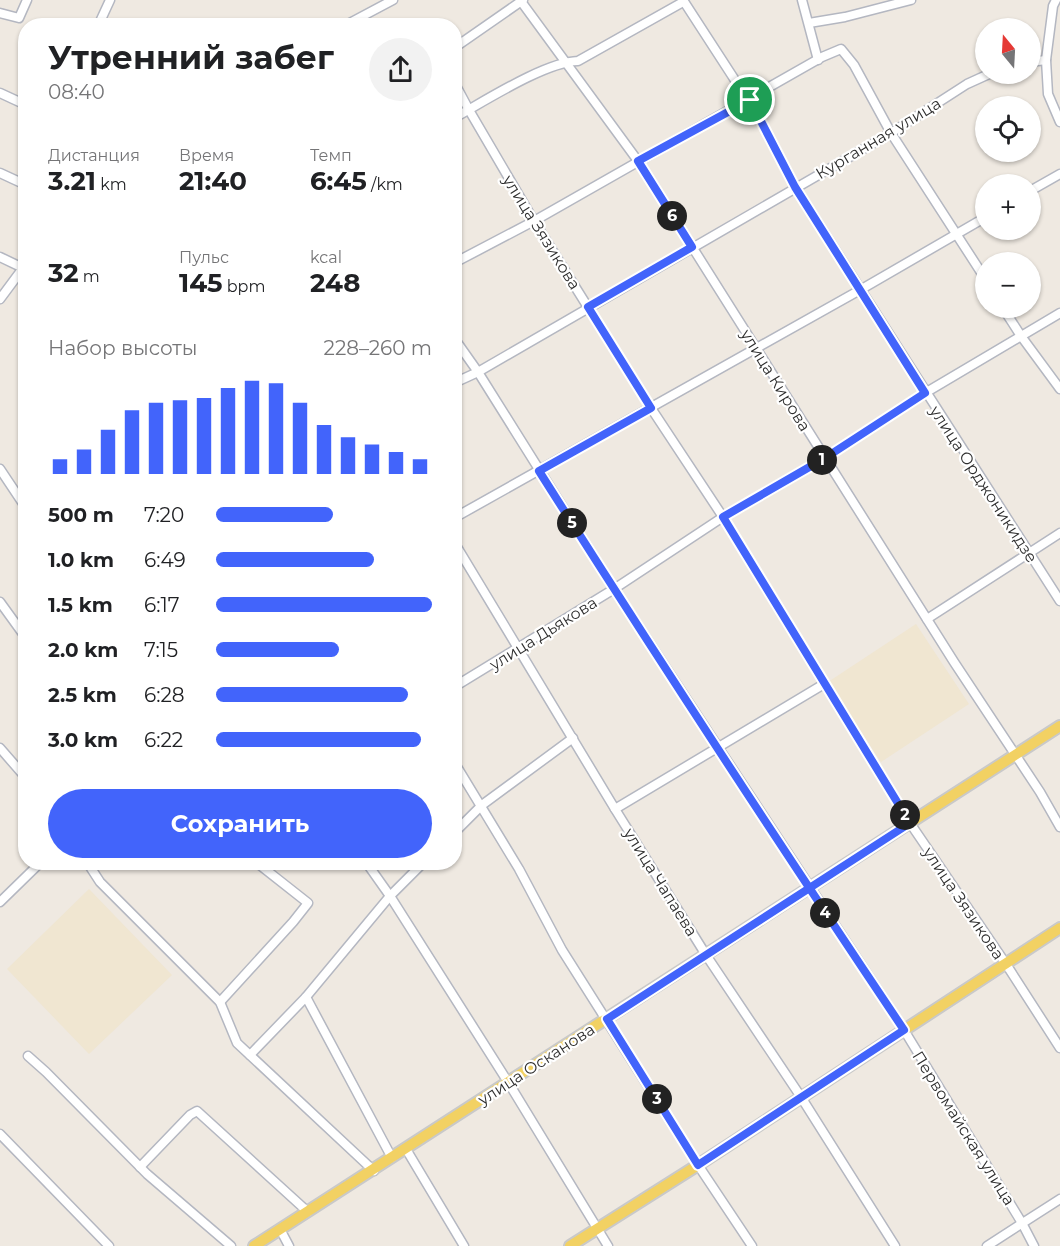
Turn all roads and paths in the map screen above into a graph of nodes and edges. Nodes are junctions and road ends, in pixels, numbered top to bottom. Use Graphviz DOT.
graph roads {
  1 [pos="27,0"];
  2 [pos="110,0"];
  3 [pos="393,0"];
  4 [pos="521,0"];
  5 [pos="802,0"];
  6 [pos="910,0"];
  7 [pos="683,1"];
  8 [pos="1052,2"];
  9 [pos="0,13"];
  10 [pos="102,18"];
  11 [pos="359,18"];
  12 [pos="809,23"];
  13 [pos="462,42"];
  14 [pos="818,60"];
  15 [pos="1046,60"];
  16 [pos="1041,61"];
  17 [pos="566,62"];
  18 [pos="975,80"];
  19 [pos="0,93"];
  20 [pos="462,97"];
  21 [pos="750,100"];
  22 [pos="18,101"];
  23 [pos="469,110"];
  24 [pos="462,114"];
  25 [pos="1060,122"];
  26 [pos="891,133"];
  27 [pos="638,161"];
  28 [pos="0,173"];
  29 [pos="1060,174"];
  30 [pos="18,181"];
  31 [pos="1041,185"];
  32 [pos="795,187"];
  33 [pos="534,221"];
  34 [pos="975,223"];
  35 [pos="956,234"];
  36 [pos="692,247"];
  37 [pos="0,256"];
  38 [pos="462,259"];
  39 [pos="975,263"];
  40 [pos="18,264"];
  41 [pos="18,274"];
  42 [pos="860,290"];
  43 [pos="0,299"];
  44 [pos="588,307"];
  45 [pos="1060,313"];
  46 [pos="1009,318"];
  47 [pos="1021,336"];
  48 [pos="756,348"];
  49 [pos="462,349"];
  50 [pos="478,372"];
  51 [pos="462,379"];
  52 [pos="1060,389"];
  53 [pos="925,393"];
  54 [pos="651,408"];
  55 [pos="825,458"];
  56 [pos="0,469"];
  57 [pos="539,471"];
  58 [pos="18,496"];
  59 [pos="462,514"];
  60 [pos="723,517"];
  61 [pos="1060,534"];
  62 [pos="462,555"];
  63 [pos="1029,555"];
  64 [pos="614,589"];
  65 [pos="1060,601"];
  66 [pos="0,602"];
  67 [pos="927,619"];
  68 [pos="18,627"];
  69 [pos="518,648"];
  70 [pos="462,682"];
  71 [pos="824,684"];
  72 [pos="1060,726"];
  73 [pos="573,738"];
  74 [pos="717,747"];
  75 [pos="0,748"];
  76 [pos="1016,754"];
  77 [pos="18,769"];
  78 [pos="462,774"];
  79 [pos="482,805"];
  80 [pos="615,809"];
  81 [pos="910,823"];
  82 [pos="462,825"];
  83 [pos="1060,827"];
  84 [pos="33,870"];
  85 [pos="92,870"];
  86 [pos="266,870"];
  87 [pos="372,870"];
  88 [pos="416,870"];
  89 [pos="809,888"];
  90 [pos="390,896"];
  91 [pos="0,902"];
  92 [pos="1060,928"];
  93 [pos="706,955"];
  94 [pos="1005,964"];
  95 [pos="306,997"];
  96 [pos="220,1002"];
  97 [pos="607,1019"];
  98 [pos="904,1030"];
  99 [pos="1060,1048"];
  100 [pos="250,1055"];
  101 [pos="28,1056"];
  102 [pos="508,1082"];
  103 [pos="801,1098"];
  104 [pos="0,1134"];
  105 [pos="406,1149"];
  106 [pos="392,1158"];
  107 [pos="698,1165"];
  108 [pos="140,1167"];
  109 [pos="374,1171"];
  110 [pos="1060,1199"];
  111 [pos="308,1212"];
  112 [pos="1022,1223"];
  113 [pos="280,1229"];
  114 [pos="598,1229"];
  115 [pos="110,1246"];
  116 [pos="231,1246"];
  117 [pos="254,1246"];
  118 [pos="290,1246"];
  119 [pos="464,1246"];
  120 [pos="570,1246"];
  121 [pos="608,1246"];
  122 [pos="752,1246"];
  123 [pos="895,1246"];
  124 [pos="987,1246"];
  125 [pos="1034,1246"];
  1 -- 9 [label="street"];
  2 -- 10 [label="street"];
  3 -- 11 [label="street"];
  4 -- 13 [label="street"];
  4 -- 17 [label="street, улица Кирова"];
  5 -- 12 [label="street"];
  6 -- 12 [label="street"];
  7 -- 17 [label="street"];
  7 -- 21 [label="street, улица Орджоникидзе"];
  8 -- 15 [label="street"];
  12 -- 14 [label="street"];
  14 -- 21 [label="street"];
  14 -- 26 [label="street"];
  15 -- 16 [label="street"];
  15 -- 25 [label="street"];
  17 -- 23 [label="street"];
  17 -- 27 [label="street, улица Кирова"];
  18 -- 26 [label="street, Курганная улица"];
  19 -- 22 [label="street"];
  20 -- 23 [label="street, улица Зязикова"];
  21 -- 27 [label="street"];
  21 -- 32 [label="street, улица Орджоникидзе"];
  23 -- 24 [label="street"];
  23 -- 33 [label="street, улица Зязикова"];
  26 -- 32 [label="street, Курганная улица"];
  26 -- 35 [label="street"];
  27 -- 33 [label="street"];
  27 -- 36 [label="street, улица Кирова"];
  28 -- 30 [label="street"];
  29 -- 31 [label="street"];
  32 -- 36 [label="street, Курганная улица"];
  32 -- 42 [label="street, улица Орджоникидзе"];
  33 -- 38 [label="street"];
  33 -- 44 [label="street, улица Зязикова"];
  34 -- 35 [label="street"];
  35 -- 39 [label="street"];
  35 -- 42 [label="street"];
  36 -- 44 [label="street, Курганная улица"];
  36 -- 48 [label="street, улица Кирова"];
  37 -- 40 [label="street"];
  41 -- 43 [label="street"];
  42 -- 48 [label="street"];
  42 -- 53 [label="street, улица Орджоникидзе"];
  44 -- 50 [label="street, Курганная улица"];
  44 -- 54 [label="street, улица Зязикова"];
  45 -- 47 [label="street, улица Дьякова"];
  46 -- 47 [label="street"];
  47 -- 52 [label="street"];
  47 -- 53 [label="street, улица Дьякова"];
  48 -- 54 [label="street"];
  48 -- 55 [label="street, улица Кирова"];
  49 -- 50 [label="street, Первомайская улица"];
  50 -- 51 [label="street, Курганная улица"];
  50 -- 57 [label="street, Первомайская улица"];
  53 -- 55 [label="street, улица Дьякова"];
  53 -- 63 [label="street, улица Орджоникидзе"];
  54 -- 57 [label="street"];
  54 -- 60 [label="street, улица Зязикова"];
  55 -- 60 [label="street, улица Дьякова"];
  55 -- 67 [label="street, улица Кирова"];
  56 -- 58 [label="street"];
  57 -- 59 [label="street"];
  57 -- 64 [label="street, Первомайская улица"];
  60 -- 64 [label="street, улица Дьякова"];
  60 -- 71 [label="street, улица Зязикова"];
  61 -- 63 [label="street"];
  62 -- 69 [label="street, улица Чапаева"];
  63 -- 65 [label="street, улица Орджоникидзе"];
  63 -- 67 [label="street"];
  64 -- 69 [label="street, улица Дьякова"];
  64 -- 74 [label="street, Первомайская улица"];
  66 -- 68 [label="street"];
  67 -- 76 [label="street, улица Кирова"];
  69 -- 70 [label="street, улица Дьякова"];
  69 -- 73 [label="street, улица Чапаева"];
  71 -- 74 [label="street"];
  71 -- 81 [label="street, улица Зязикова"];
  72 -- 76 [label="main road, улица Осканова"];
  73 -- 79 [label="street"];
  73 -- 80 [label="street, улица Чапаева"];
  74 -- 80 [label="street"];
  74 -- 89 [label="street, Первомайская улица"];
  75 -- 77 [label="street"];
  76 -- 81 [label="main road, улица Осканова"];
  76 -- 83 [label="street, улица Кирова"];
  78 -- 79 [label="street"];
  79 -- 82 [label="street"];
  79 -- 97 [label="street"];
  80 -- 93 [label="street, улица Чапаева"];
  81 -- 89 [label="main road, улица Осканова"];
  81 -- 94 [label="street, улица Зязикова"];
  84 -- 91 [label="street"];
  85 -- 96 [label="street"];
  86 -- 96 [label="street"];
  87 -- 90 [label="street"];
  88 -- 90 [label="street"];
  89 -- 93 [label="main road, улица Осканова"];
  89 -- 98 [label="street, Первомайская улица"];
  90 -- 95 [label="street"];
  90 -- 102 [label="street"];
  92 -- 94 [label="main road"];
  93 -- 97 [label="main road, улица Осканова"];
  93 -- 103 [label="street, улица Чапаева"];
  94 -- 98 [label="main road"];
  94 -- 99 [label="street, улица Зязикова"];
  95 -- 100 [label="street"];
  95 -- 106 [label="street"];
  96 -- 100 [label="street"];
  97 -- 102 [label="main road, улица Осканова"];
  97 -- 107 [label="street"];
  98 -- 103 [label="main road"];
  98 -- 112 [label="street, Первомайская улица"];
  100 -- 109 [label="street"];
  101 -- 108 [label="street"];
  102 -- 105 [label="main road, улица Осканова"];
  102 -- 114 [label="street"];
  103 -- 107 [label="main road"];
  103 -- 123 [label="street, улица Чапаева"];
  104 -- 115 [label="street"];
  105 -- 106 [label="main road, улица Осканова"];
  105 -- 119 [label="street"];
  106 -- 109 [label="main road, улица Осканова"];
  107 -- 114 [label="main road"];
  107 -- 122 [label="street"];
  108 -- 111 [label="street"];
  108 -- 116 [label="street"];
  109 -- 111 [label="main road, улица Осканова"];
  110 -- 112 [label="street"];
  111 -- 113 [label="main road, улица Осканова"];
  112 -- 124 [label="street"];
  112 -- 125 [label="street, Первомайская улица"];
  113 -- 117 [label="main road, улица Осканова"];
  113 -- 118 [label="street"];
  114 -- 120 [label="main road"];
  114 -- 121 [label="street"];
}
